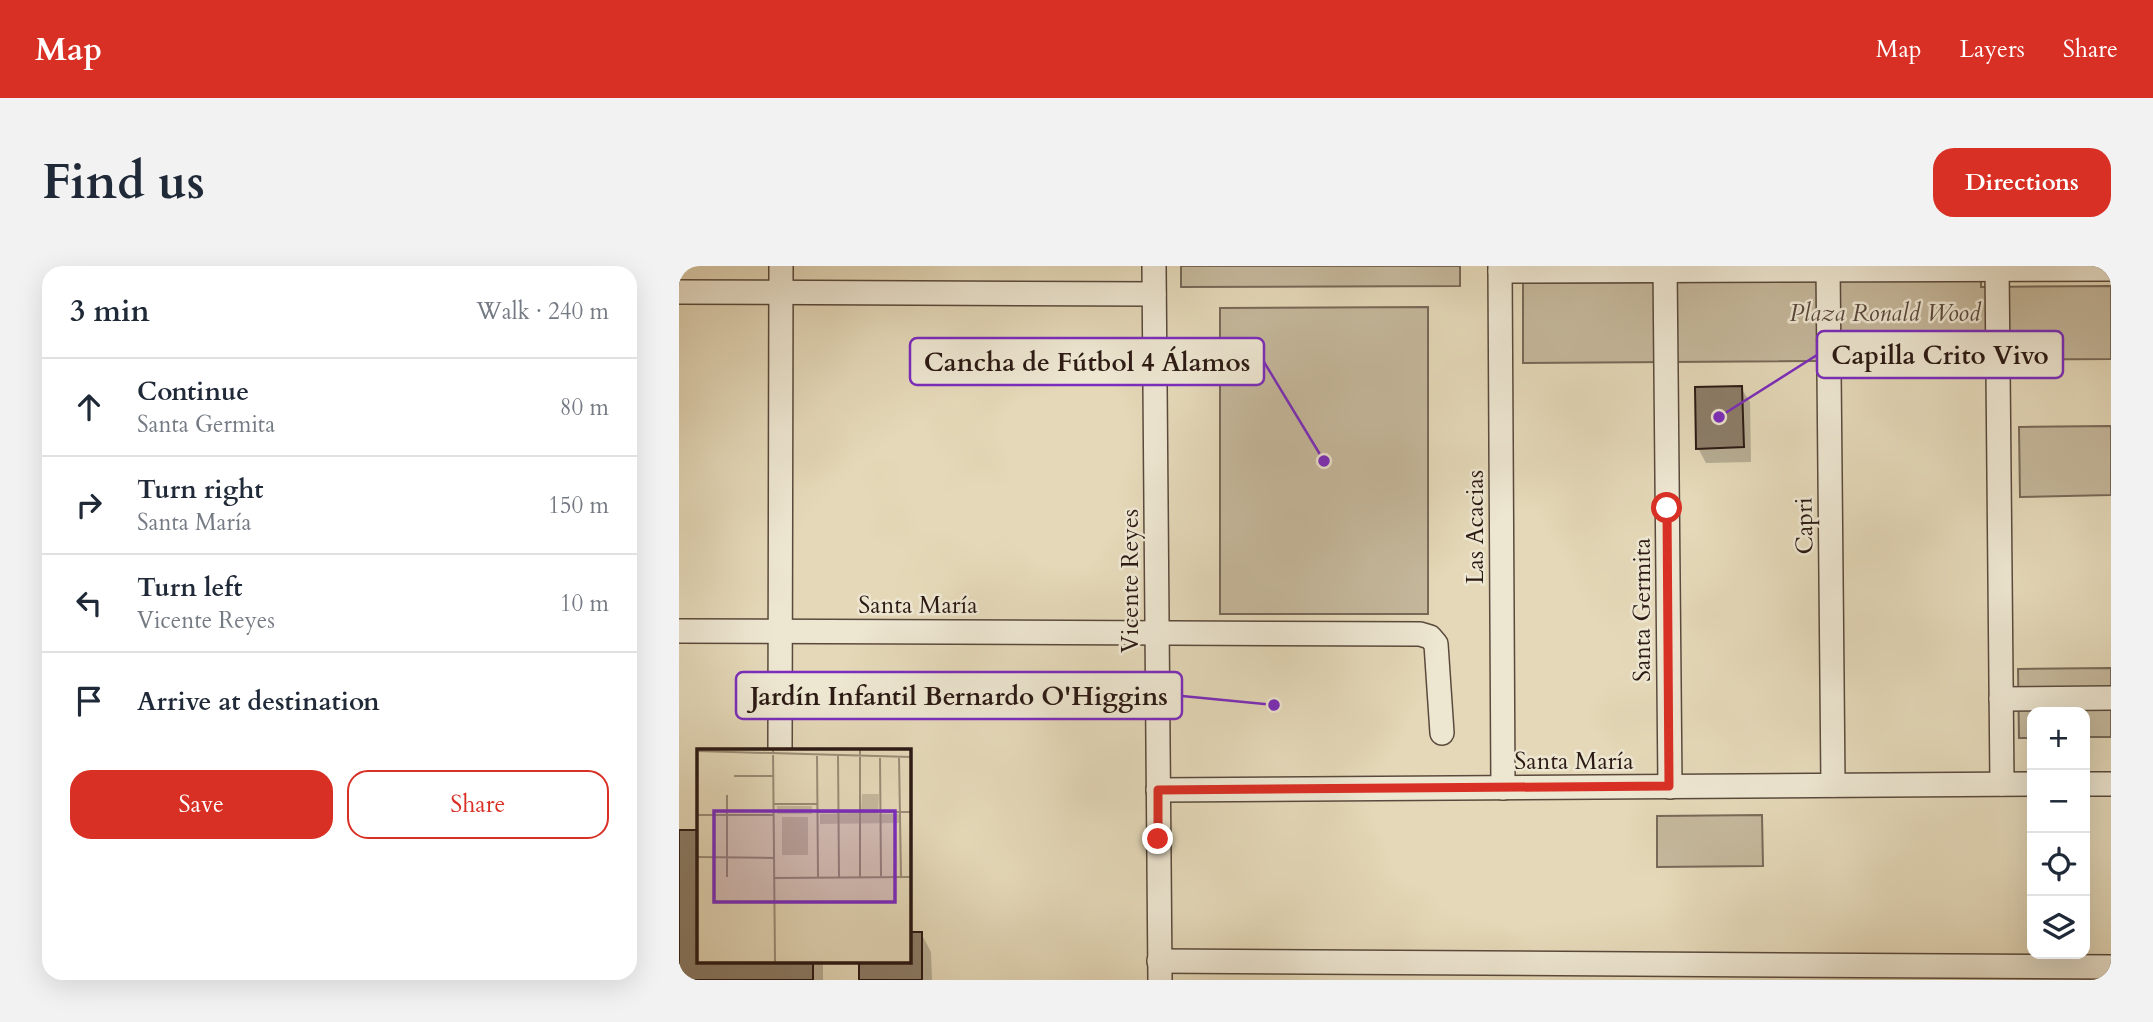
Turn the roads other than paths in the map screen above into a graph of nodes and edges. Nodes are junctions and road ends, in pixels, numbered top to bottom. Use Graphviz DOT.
graph roads {
  1 [pos="781,266"];
  2 [pos="1154,266"];
  3 [pos="1500,268"];
  4 [pos="1665,268"];
  5 [pos="1828,268"];
  6 [pos="1997,268"];
  7 [pos="2111,269"];
  8 [pos="679,292"];
  9 [pos="781,293"];
  10 [pos="1154,294"];
  11 [pos="679,631"];
  12 [pos="781,631"];
  13 [pos="1157,632"];
  14 [pos="2111,698"];
  15 [pos="2001,699"];
  16 [pos="1442,733"];
  17 [pos="781,749"];
  18 [pos="2002,784"];
  19 [pos="2027,784"];
  20 [pos="2090,784"];
  21 [pos="2111,784"];
  22 [pos="1833,785"];
  23 [pos="1669,786"];
  24 [pos="1503,788"];
  25 [pos="1158,790"];
  26 [pos="2111,967"];
  27 [pos="1159,971"];
  28 [pos="1920,973"];
  1 -- 9 [label="street"];
  2 -- 10 [label="street, Vicente Reyes"];
  3 -- 4 [label="street"];
  3 -- 24 [label="street, Las Acacias"];
  4 -- 5 [label="street"];
  4 -- 23 [label="street, Santa Germita"];
  5 -- 6 [label="street"];
  5 -- 22 [label="street, Capri"];
  6 -- 7 [label="street"];
  6 -- 15 [label="street"];
  8 -- 9 [label="street"];
  9 -- 10 [label="street"];
  9 -- 12 [label="street"];
  10 -- 13 [label="street, Vicente Reyes"];
  11 -- 12 [label="street, Santa María"];
  12 -- 13 [label="street, Santa María"];
  12 -- 17 [label="street"];
  13 -- 16 [label="street, Santa María"];
  13 -- 25 [label="street, Vicente Reyes"];
  14 -- 15 [label="street"];
  15 -- 18 [label="street"];
  18 -- 19 [label="street, Santa María"];
  18 -- 22 [label="street, Santa María"];
  20 -- 21 [label="street"];
  22 -- 23 [label="street, Santa María"];
  23 -- 24 [label="street, Santa María"];
  24 -- 25 [label="street, Santa María"];
  25 -- 27 [label="street, Vicente Reyes"];
  26 -- 28 [label="street"];
  27 -- 28 [label="street"];
}
